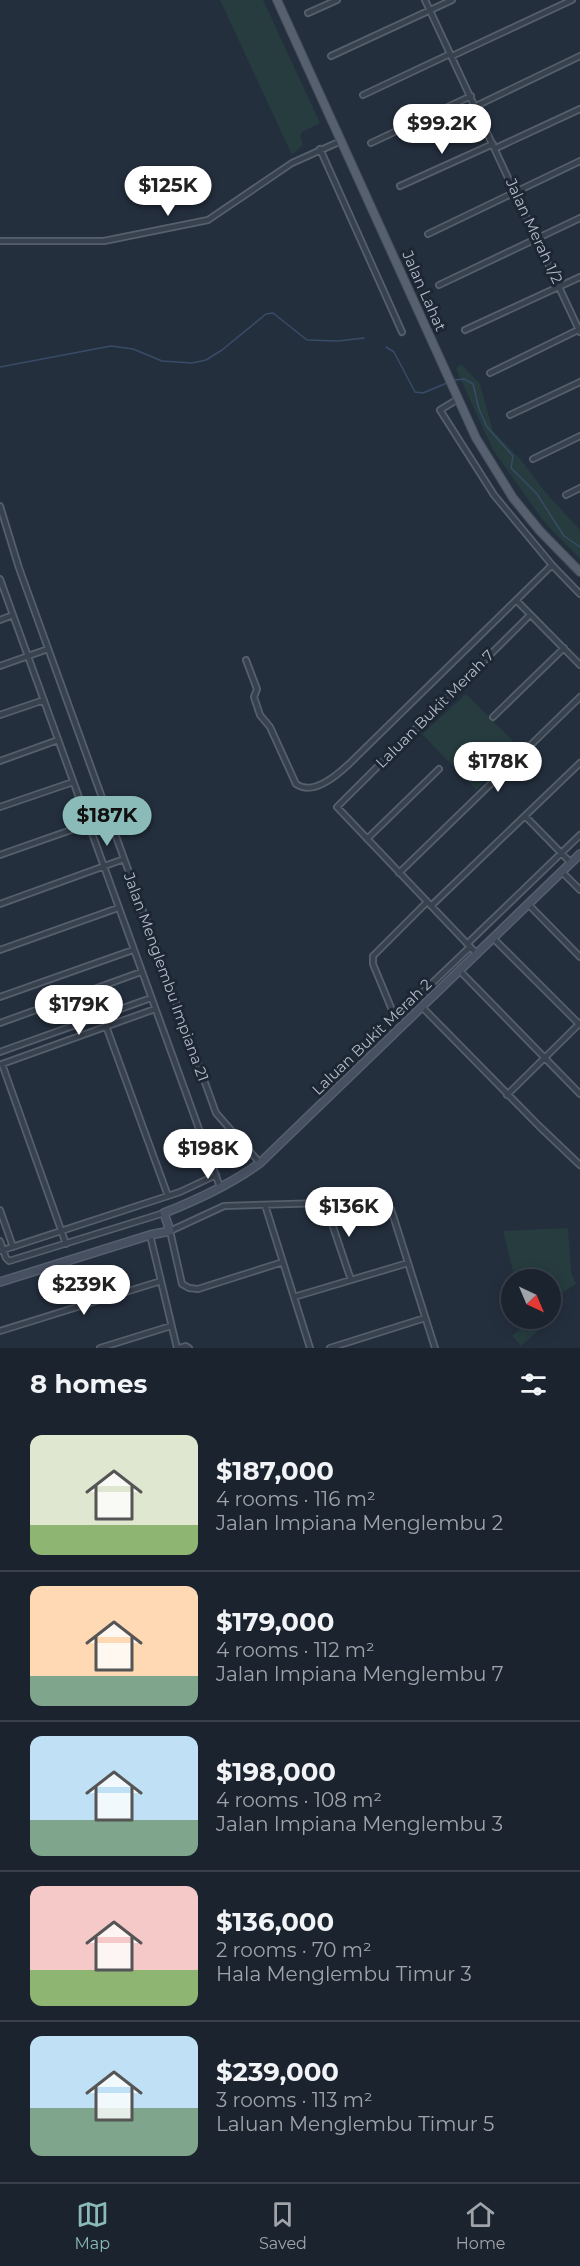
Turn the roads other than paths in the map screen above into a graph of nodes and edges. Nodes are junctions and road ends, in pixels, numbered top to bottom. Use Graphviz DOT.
graph roads {
  1 [pos="277,0"];
  2 [pos="337,0"];
  3 [pos="425,0"];
  4 [pos="452,0"];
  5 [pos="572,0"];
  6 [pos="430,10"];
  7 [pos="309,13"];
  8 [pos="451,55"];
  9 [pos="331,56"];
  10 [pos="580,56"];
  11 [pos="363,95"];
  12 [pos="471,96"];
  13 [pos="476,106"];
  14 [pos="580,109"];
  15 [pos="341,141"];
  16 [pos="371,143"];
  17 [pos="494,146"];
  18 [pos="320,149"];
  19 [pos="580,161"];
  20 [pos="400,186"];
  21 [pos="515,191"];
  22 [pos="580,218"];
  23 [pos="428,234"];
  24 [pos="537,238"];
  25 [pos="0,241"];
  26 [pos="580,277"];
  27 [pos="439,285"];
  28 [pos="559,287"];
  29 [pos="465,330"];
  30 [pos="580,330"];
  31 [pos="402,332"];
  32 [pos="490,373"];
  33 [pos="580,382"];
  34 [pos="458,399"];
  35 [pos="510,415"];
  36 [pos="580,436"];
  37 [pos="533,459"];
  38 [pos="580,488"];
  39 [pos="566,495"];
  40 [pos="0,506"];
  41 [pos="552,565"];
  42 [pos="580,572"];
  43 [pos="0,579"];
  44 [pos="580,594"];
  45 [pos="516,600"];
  46 [pos="13,615"];
  47 [pos="530,615"];
  48 [pos="0,620"];
  49 [pos="564,648"];
  50 [pos="48,649"];
  51 [pos="28,656"];
  52 [pos="246,660"];
  53 [pos="579,662"];
  54 [pos="0,666"];
  55 [pos="580,698"];
  56 [pos="44,700"];
  57 [pos="0,715"];
  58 [pos="493,717"];
  59 [pos="58,740"];
  60 [pos="0,761"];
  61 [pos="580,763"];
  62 [pos="439,769"];
  63 [pos="73,782"];
  64 [pos="0,807"];
  65 [pos="525,816"];
  66 [pos="88,824"];
  67 [pos="580,835"];
  68 [pos="367,839"];
  69 [pos="561,854"];
  70 [pos="580,854"];
  71 [pos="0,855"];
  72 [pos="124,859"];
  73 [pos="571,863"];
  74 [pos="103,866"];
  75 [pos="562,872"];
  76 [pos="399,873"];
  77 [pos="580,890"];
  78 [pos="0,904"];
  79 [pos="429,904"];
  80 [pos="528,904"];
  81 [pos="118,908"];
  82 [pos="494,938"];
  83 [pos="469,945"];
  84 [pos="0,950"];
  85 [pos="133,950"];
  86 [pos="477,954"];
  87 [pos="580,957"];
  88 [pos="460,971"];
  89 [pos="141,972"];
  90 [pos="0,997"];
  91 [pos="151,998"];
  92 [pos="422,1007"];
  93 [pos="155,1009"];
  94 [pos="0,1023"];
  95 [pos="580,1024"];
  96 [pos="106,1026"];
  97 [pos="0,1052"];
  98 [pos="546,1058"];
  99 [pos="1,1064"];
  100 [pos="580,1094"];
  101 [pos="507,1095"];
  102 [pos="260,1163"];
  103 [pos="580,1165"];
  104 [pos="216,1175"];
  105 [pos="220,1187"];
  106 [pos="168,1196"];
  107 [pos="325,1203"];
  108 [pos="265,1205"];
  109 [pos="0,1210"];
  110 [pos="164,1213"];
  111 [pos="62,1231"];
  112 [pos="170,1232"];
  113 [pos="150,1235"];
  114 [pos="0,1241"];
  115 [pos="66,1244"];
  116 [pos="13,1247"];
  117 [pos="2,1250"];
  118 [pos="283,1263"];
  119 [pos="408,1263"];
  120 [pos="351,1280"];
  121 [pos="161,1281"];
  122 [pos="0,1282"];
  123 [pos="294,1297"];
  124 [pos="425,1318"];
  125 [pos="171,1326"];
  126 [pos="0,1331"];
  127 [pos="100,1348"];
  128 [pos="178,1348"];
  129 [pos="189,1348"];
  130 [pos="310,1348"];
  131 [pos="330,1348"];
  132 [pos="435,1348"];
  1 -- 15 [label="main road, Jalan Lahat"];
  2 -- 7 [label="street"];
  3 -- 6 [label="street, Jalan Merah 1/2"];
  4 -- 6 [label="street"];
  5 -- 8 [label="street"];
  6 -- 8 [label="street, Jalan Merah 1/2"];
  6 -- 9 [label="street"];
  8 -- 11 [label="street"];
  8 -- 12 [label="street, Jalan Merah 1/2"];
  10 -- 13 [label="street"];
  12 -- 13 [label="street, Jalan Merah 1/2"];
  12 -- 16 [label="street"];
  13 -- 17 [label="street, Jalan Merah 1/2"];
  14 -- 17 [label="street"];
  15 -- 18 [label="street"];
  15 -- 34 [label="main road, Jalan Lahat"];
  17 -- 20 [label="street"];
  17 -- 21 [label="street, Jalan Merah 1/2"];
  18 -- 25 [label="street"];
  18 -- 31 [label="street"];
  19 -- 21 [label="street"];
  21 -- 23 [label="street"];
  21 -- 24 [label="street, Jalan Merah 1/2"];
  22 -- 24 [label="street"];
  24 -- 27 [label="street"];
  24 -- 28 [label="street, Jalan Merah 1/2"];
  26 -- 28 [label="street"];
  28 -- 29 [label="street"];
  28 -- 30 [label="street, Jalan Merah 1/2"];
  30 -- 32 [label="street"];
  33 -- 35 [label="street"];
  34 -- 41 [label="street"];
  34 -- 42 [label="main road, Jalan Lahat"];
  36 -- 37 [label="street"];
  38 -- 39 [label="street"];
  40 -- 50 [label="street, Jalan Menglembu Impiana 21"];
  41 -- 44 [label="street"];
  41 -- 45 [label="street"];
  43 -- 46 [label="street"];
  45 -- 47 [label="street"];
  45 -- 52 [label="street"];
  46 -- 48 [label="street"];
  46 -- 51 [label="street"];
  47 -- 49 [label="street"];
  47 -- 68 [label="street, Laluan Bukit Merah 7"];
  49 -- 53 [label="street"];
  49 -- 58 [label="street"];
  50 -- 51 [label="street"];
  50 -- 72 [label="street, Jalan Menglembu Impiana 21"];
  51 -- 54 [label="street"];
  51 -- 56 [label="street"];
  55 -- 76 [label="street"];
  56 -- 57 [label="street"];
  56 -- 59 [label="street"];
  59 -- 60 [label="street"];
  59 -- 63 [label="street"];
  61 -- 65 [label="street"];
  62 -- 68 [label="street"];
  63 -- 64 [label="street"];
  63 -- 66 [label="street"];
  65 -- 69 [label="street"];
  65 -- 79 [label="street"];
  66 -- 71 [label="street"];
  66 -- 74 [label="street"];
  67 -- 69 [label="street, Laluan Bukit Merah 2"];
  68 -- 76 [label="street"];
  69 -- 73 [label="street"];
  69 -- 83 [label="street, Laluan Bukit Merah 2"];
  70 -- 73 [label="street, Laluan Bukit Merah 2"];
  72 -- 74 [label="street"];
  72 -- 102 [label="street, Jalan Menglembu Impiana 21"];
  73 -- 75 [label="street, Laluan Bukit Merah 2"];
  74 -- 78 [label="street"];
  74 -- 81 [label="street"];
  75 -- 77 [label="street"];
  75 -- 80 [label="street, Laluan Bukit Merah 2"];
  76 -- 79 [label="street"];
  79 -- 83 [label="street"];
  79 -- 83 [label="street, Laluan Bukit Merah 2"];
  80 -- 82 [label="street, Laluan Bukit Merah 2"];
  80 -- 87 [label="street"];
  81 -- 84 [label="street"];
  81 -- 85 [label="street"];
  82 -- 86 [label="street, Laluan Bukit Merah 2"];
  82 -- 95 [label="street"];
  83 -- 86 [label="street"];
  85 -- 89 [label="street"];
  85 -- 90 [label="street"];
  86 -- 88 [label="street, Laluan Bukit Merah 2"];
  88 -- 92 [label="street, Laluan Bukit Merah 2"];
  88 -- 98 [label="street"];
  89 -- 91 [label="street"];
  89 -- 94 [label="street"];
  91 -- 93 [label="street"];
  91 -- 97 [label="street"];
  92 -- 101 [label="street"];
  92 -- 102 [label="street, Laluan Bukit Merah 2"];
  93 -- 96 [label="street"];
  93 -- 104 [label="street"];
  95 -- 98 [label="street"];
  96 -- 99 [label="street"];
  96 -- 106 [label="street"];
  98 -- 100 [label="street"];
  98 -- 101 [label="street"];
  99 -- 111 [label="street"];
  101 -- 103 [label="street"];
  102 -- 105 [label="street, Laluan Bukit Merah 2"];
  104 -- 105 [label="street"];
  104 -- 106 [label="street"];
  105 -- 110 [label="street, Laluan Bukit Merah 2"];
  106 -- 111 [label="street"];
  107 -- 108 [label="street"];
  107 -- 119 [label="street"];
  107 -- 120 [label="street"];
  108 -- 112 [label="street"];
  108 -- 118 [label="street"];
  109 -- 116 [label="street"];
  110 -- 112 [label="street"];
  110 -- 115 [label="street"];
  111 -- 115 [label="street"];
  111 -- 116 [label="street"];
  112 -- 113 [label="street"];
  112 -- 118 [label="street"];
  113 -- 121 [label="street"];
  113 -- 122 [label="street"];
  114 -- 117 [label="street"];
  115 -- 117 [label="street"];
  116 -- 117 [label="street"];
  118 -- 123 [label="street"];
  119 -- 120 [label="street"];
  119 -- 124 [label="street"];
  120 -- 123 [label="street"];
  121 -- 125 [label="street"];
  121 -- 126 [label="street"];
  123 -- 130 [label="street"];
  124 -- 131 [label="street"];
  124 -- 132 [label="street"];
  125 -- 127 [label="street"];
  125 -- 128 [label="street"];
  128 -- 129 [label="street"];
}
